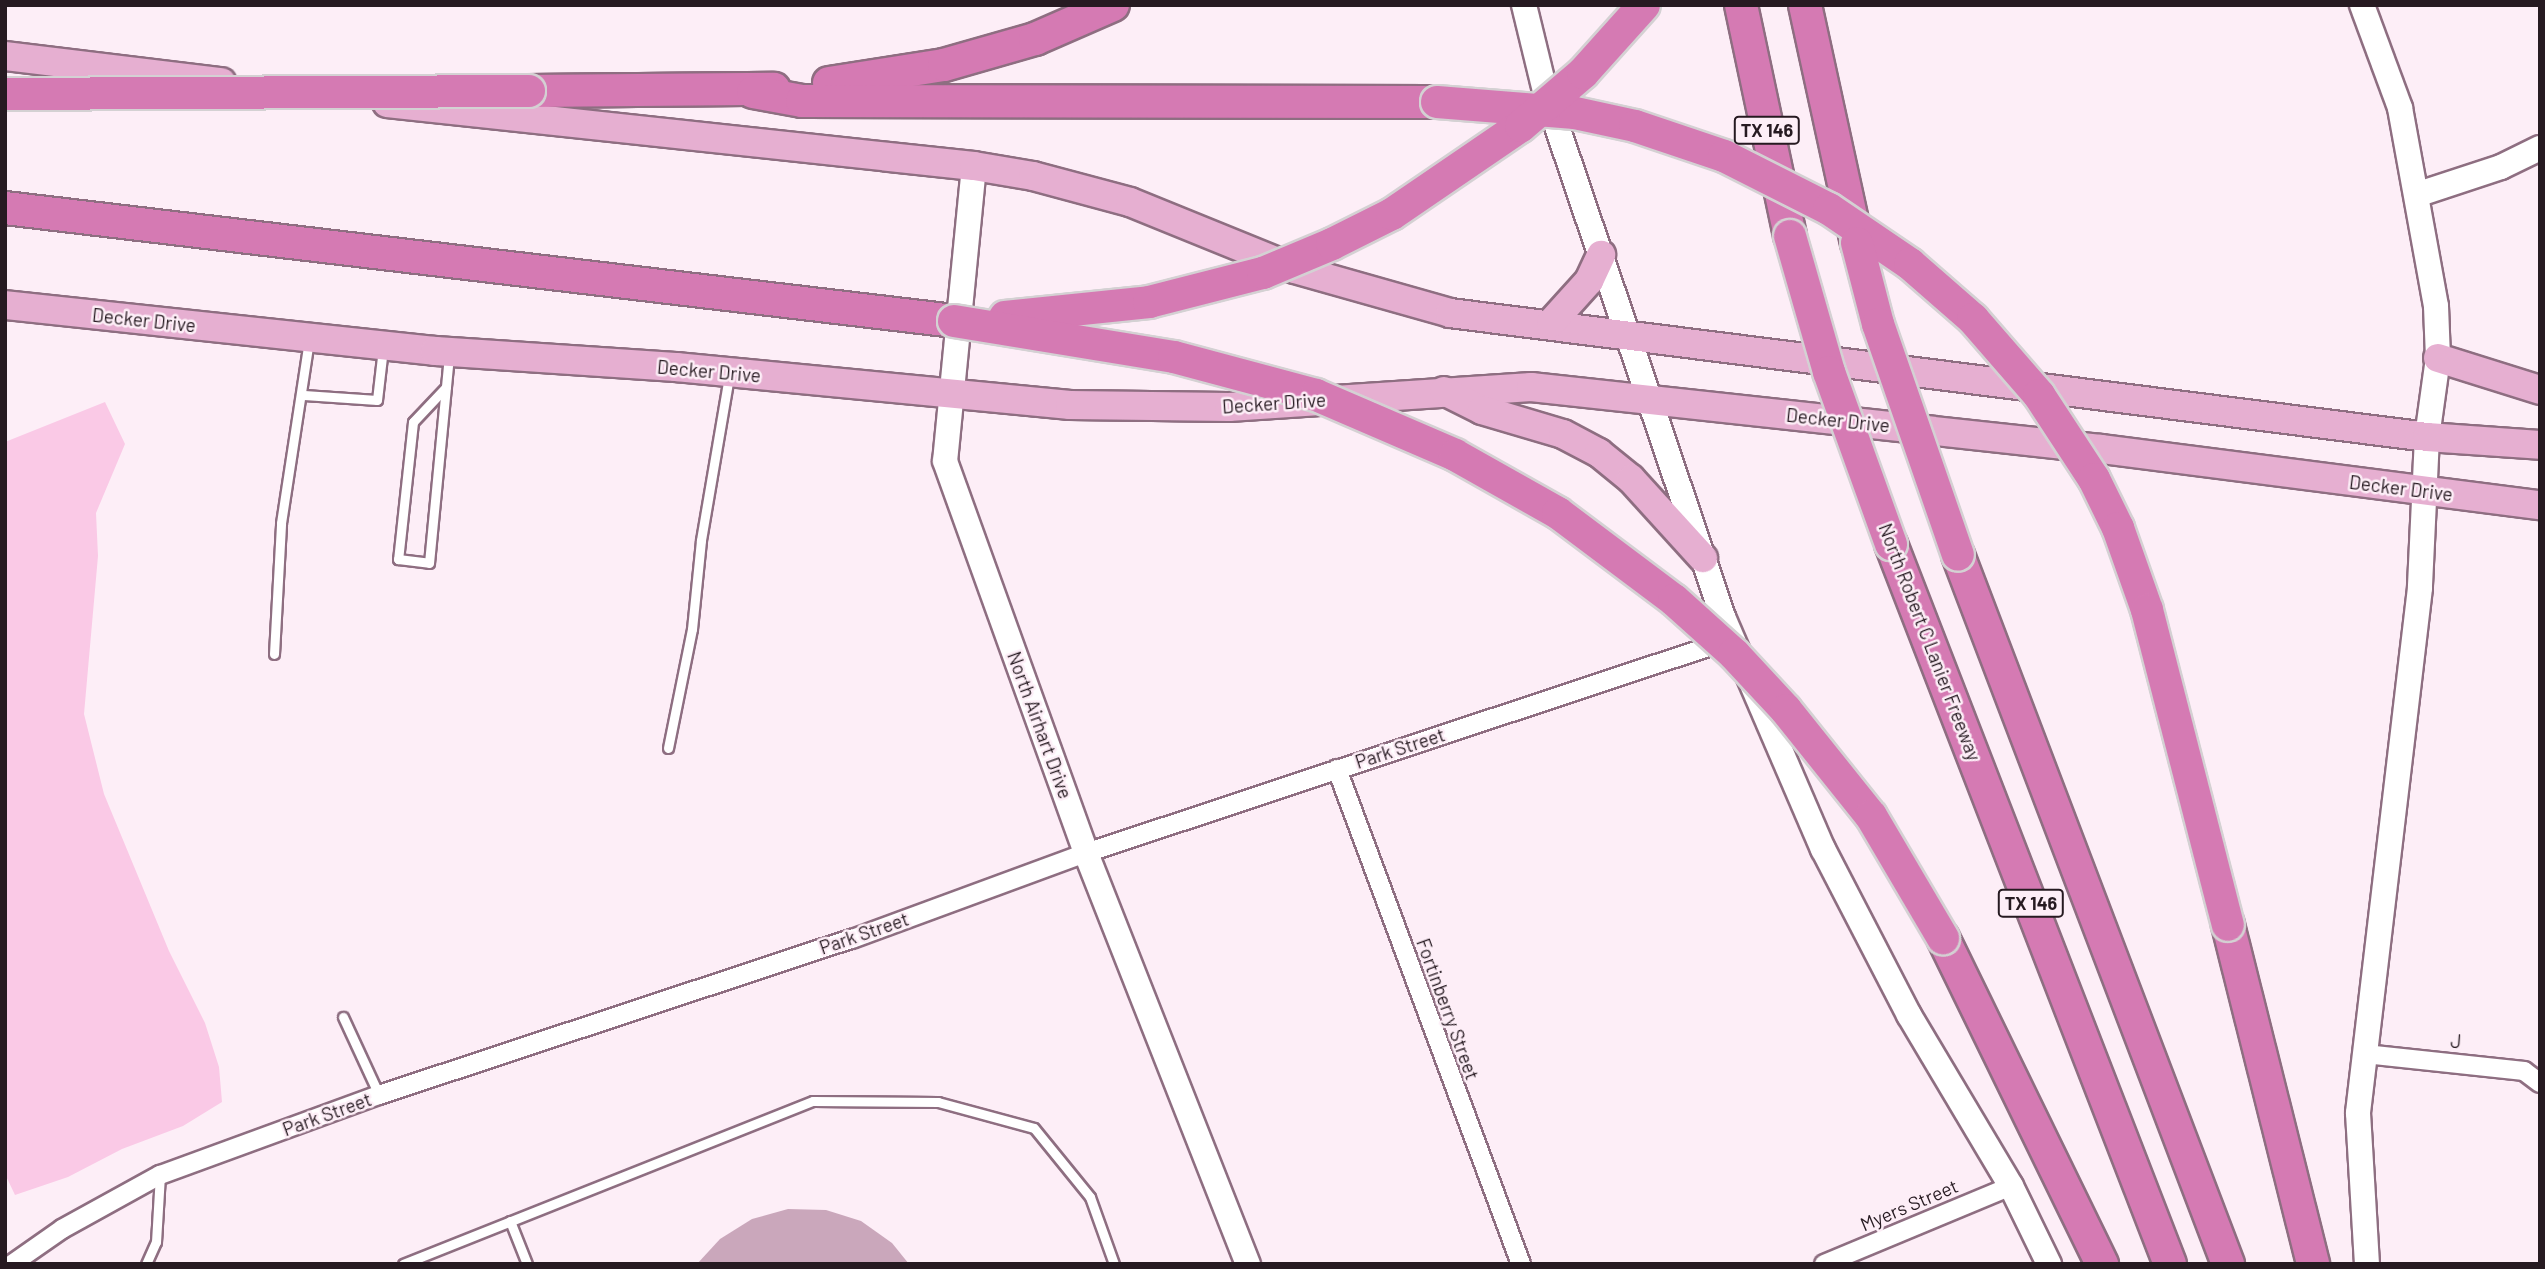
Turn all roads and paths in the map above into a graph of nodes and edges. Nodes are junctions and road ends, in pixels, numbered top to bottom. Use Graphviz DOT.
graph roads {
  1 [pos="1113,5"];
  2 [pos="1524,5"];
  3 [pos="1644,5"];
  4 [pos="1805,5"];
  5 [pos="1826,5"];
  6 [pos="2362,5"];
  7 [pos="1739,12"];
  8 [pos="5,56"];
  9 [pos="753,92"];
  10 [pos="5,94"];
  11 [pos="1829,127"];
  12 [pos="2540,148"];
  13 [pos="974,166"];
  14 [pos="2418,194"];
  15 [pos="5,208"];
  16 [pos="5,219"];
  17 [pos="112,220"];
  18 [pos="1601,255"];
  19 [pos="5,304"];
  20 [pos="954,321"];
  21 [pos="1550,323"];
  22 [pos="1627,332"];
  23 [pos="309,338"];
  24 [pos="383,346"];
  25 [pos="449,352"];
  26 [pos="2438,358"];
  27 [pos="730,373"];
  28 [pos="446,387"];
  29 [pos="1442,390"];
  30 [pos="2540,390"];
  31 [pos="951,392"];
  32 [pos="304,395"];
  33 [pos="1648,399"];
  34 [pos="2427,437"];
  35 [pos="2540,445"];
  36 [pos="2425,491"];
  37 [pos="2540,505"];
  38 [pos="1703,558"];
  39 [pos="1733,638"];
  40 [pos="274,654"];
  41 [pos="668,748"];
  42 [pos="1337,769"];
  43 [pos="1086,853"];
  44 [pos="343,1017"];
  45 [pos="2365,1054"];
  46 [pos="2540,1083"];
  47 [pos="379,1095"];
  48 [pos="160,1175"];
  49 [pos="2011,1185"];
  50 [pos="510,1221"];
  51 [pos="12,1264"];
  52 [pos="146,1264"];
  53 [pos="403,1264"];
  54 [pos="527,1264"];
  55 [pos="1114,1264"];
  56 [pos="1248,1264"];
  57 [pos="1521,1264"];
  58 [pos="1824,1264"];
  59 [pos="2049,1264"];
  60 [pos="2102,1264"];
  61 [pos="2170,1264"];
  62 [pos="2228,1264"];
  63 [pos="2313,1264"];
  64 [pos="2367,1264"];
  1 -- 9 [label="highway"];
  2 -- 18 [label="main road"];
  3 -- 20 [label="highway, bridge"];
  4 -- 11 [label="highway, TX 146"];
  5 -- 11 [label="highway"];
  6 -- 14 [label="main road"];
  7 -- 61 [label="highway, North Robert C Lanier Freeway / TX 146, bridge"];
  8 -- 13 [label="main road"];
  9 -- 10 [label="highway, bridge"];
  9 -- 63 [label="highway, bridge"];
  11 -- 62 [label="highway, TX 146, bridge"];
  12 -- 14 [label="main road"];
  13 -- 21 [label="main road"];
  13 -- 31 [label="main road, North Airhart Drive"];
  14 -- 26 [label="main road"];
  15 -- 17 [label="highway"];
  16 -- 17 [label="highway"];
  17 -- 20 [label="highway"];
  18 -- 21 [label="main road"];
  18 -- 22 [label="main road"];
  19 -- 23 [label="main road, Decker Drive"];
  20 -- 60 [label="highway, bridge"];
  21 -- 22 [label="main road"];
  22 -- 33 [label="main road"];
  22 -- 34 [label="main road"];
  23 -- 24 [label="main road, Decker Drive"];
  23 -- 32 [label="lane"];
  24 -- 25 [label="main road, Decker Drive"];
  24 -- 32 [label="lane"];
  25 -- 27 [label="main road, Decker Drive"];
  25 -- 28 [label="lane"];
  26 -- 30 [label="main road"];
  26 -- 34 [label="main road"];
  27 -- 31 [label="main road, Decker Drive"];
  27 -- 41 [label="lane"];
  28 -- 28 [label="lane"];
  29 -- 31 [label="main road, Decker Drive"];
  29 -- 33 [label="main road, Decker Drive"];
  29 -- 38 [label="main road"];
  31 -- 43 [label="main road, North Airhart Drive"];
  32 -- 40 [label="lane"];
  33 -- 36 [label="main road, Decker Drive"];
  33 -- 38 [label="main road"];
  34 -- 35 [label="main road"];
  34 -- 36 [label="main road"];
  36 -- 37 [label="main road, Decker Drive"];
  36 -- 45 [label="main road"];
  38 -- 39 [label="main road"];
  39 -- 42 [label="street, Park Street"];
  39 -- 49 [label="main road"];
  42 -- 43 [label="street, Park Street"];
  42 -- 57 [label="street, Fortinberry Street"];
  43 -- 47 [label="street, Park Street"];
  43 -- 56 [label="main road, North Airhart Drive"];
  44 -- 47 [label="lane"];
  45 -- 46 [label="street, J"];
  45 -- 64 [label="main road"];
  47 -- 48 [label="street, Park Street"];
  48 -- 51 [label="street, Park Street"];
  48 -- 52 [label="lane"];
  49 -- 58 [label="street, Myers Street"];
  49 -- 59 [label="main road"];
  50 -- 53 [label="lane"];
  50 -- 54 [label="lane"];
  50 -- 55 [label="lane"];
}
